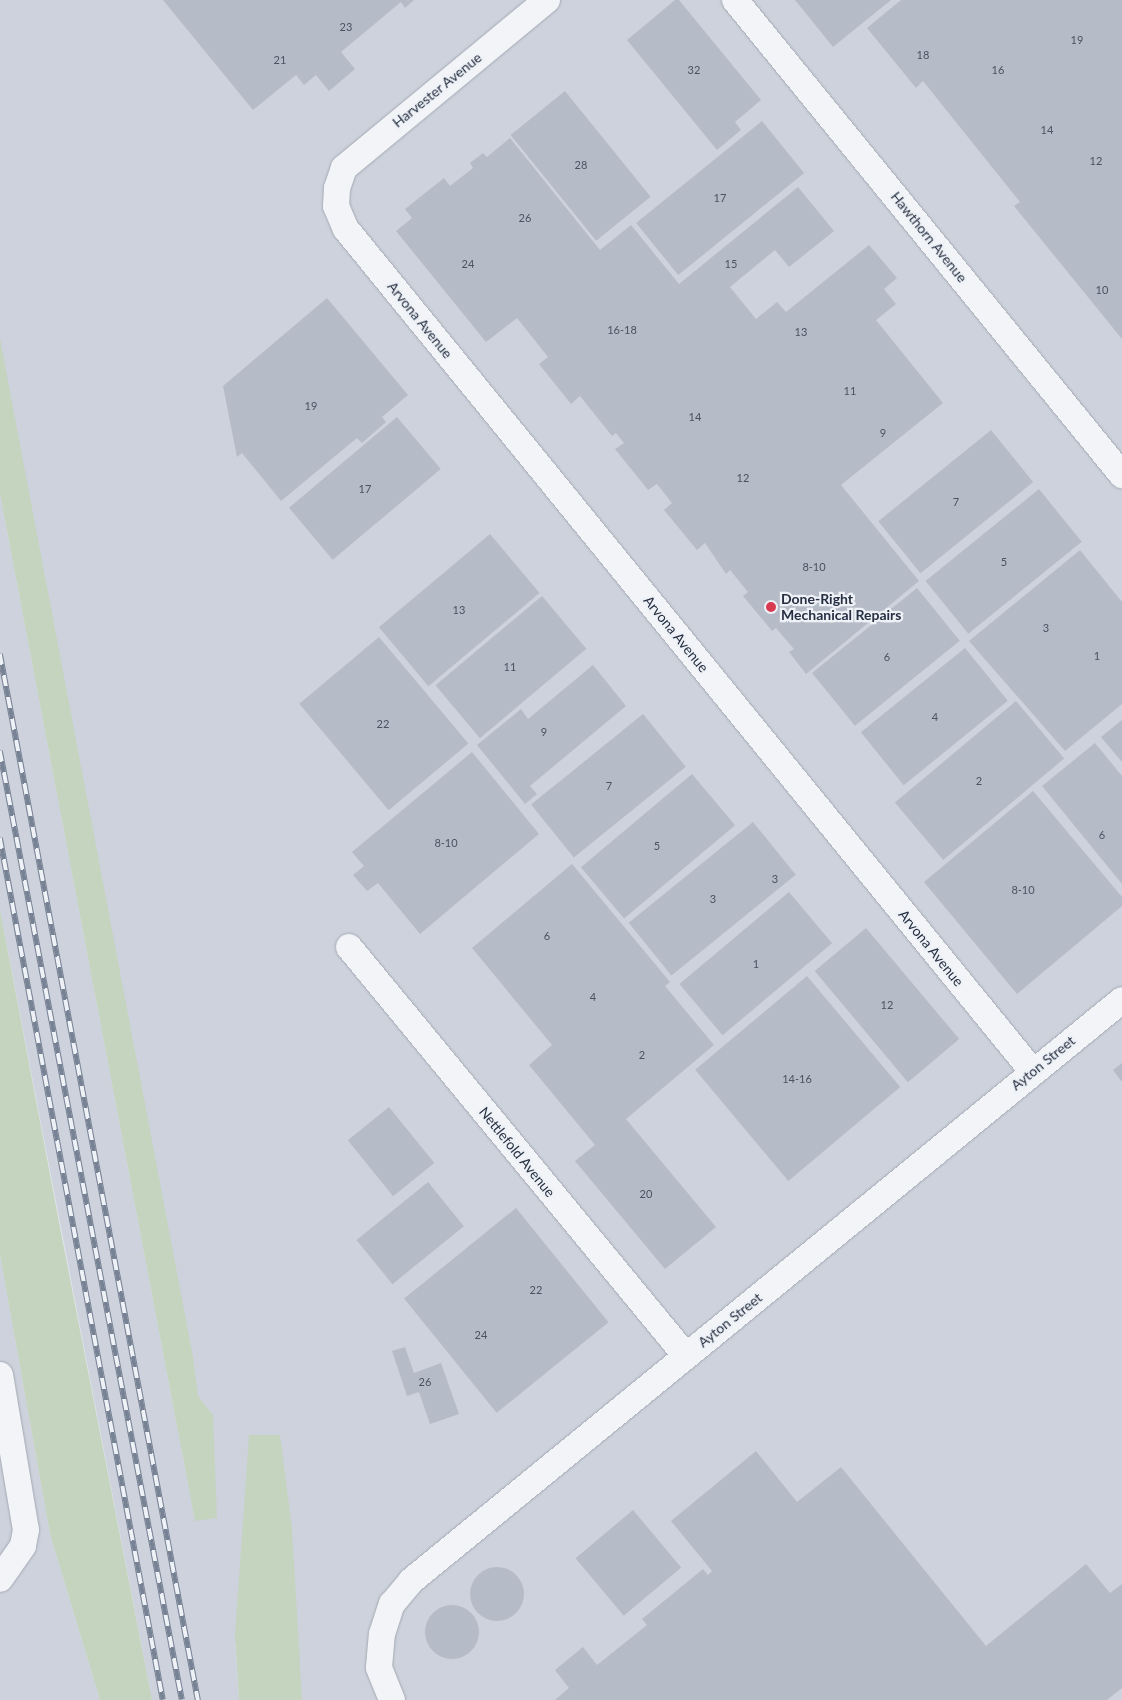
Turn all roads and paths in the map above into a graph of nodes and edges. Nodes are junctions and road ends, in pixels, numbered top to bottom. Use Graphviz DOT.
graph roads {
  1 [pos="547,0"];
  2 [pos="735,0"];
  3 [pos="337,188"];
  4 [pos="1122,474"];
  5 [pos="349,947"];
  6 [pos="1122,1000"];
  7 [pos="1032,1072"];
  8 [pos="686,1356"];
  9 [pos="0,1375"];
  10 [pos="0,1579"];
  11 [pos="392,1700"];
  1 -- 3 [label="street, Harvester Avenue"];
  2 -- 4 [label="street, Hawthorn Avenue"];
  3 -- 7 [label="street, Arvona Avenue"];
  5 -- 8 [label="street, Nettlefold Avenue"];
  6 -- 7 [label="street, Ayton Street"];
  7 -- 8 [label="street, Ayton Street"];
  8 -- 11 [label="street, Ayton Street"];
  9 -- 10 [label="street"];
}
